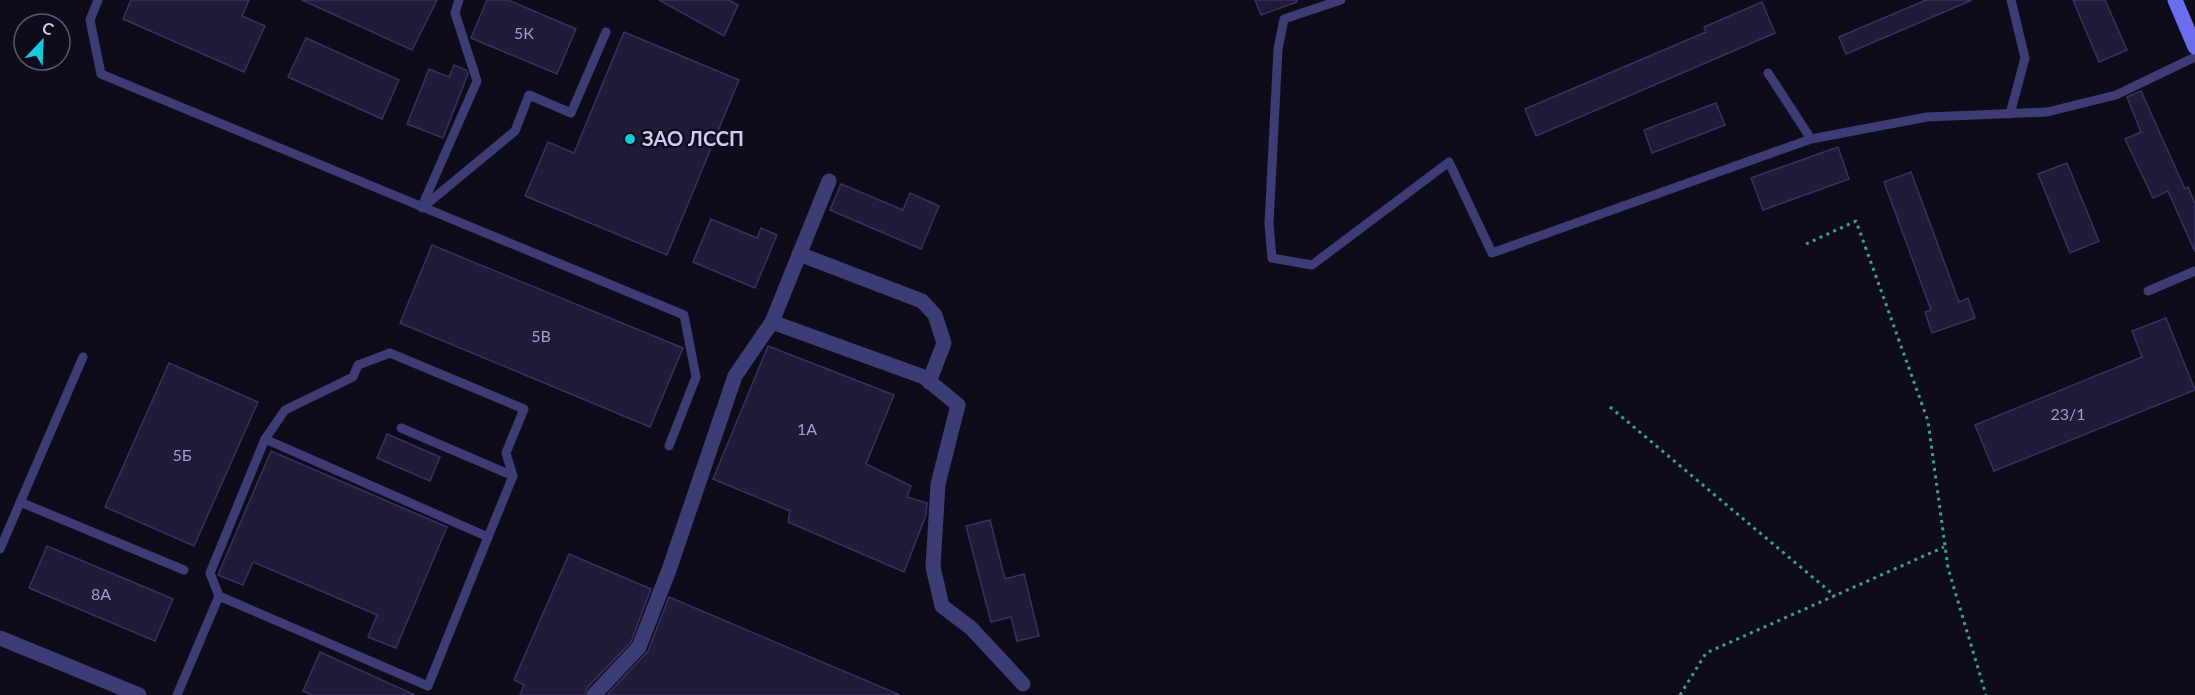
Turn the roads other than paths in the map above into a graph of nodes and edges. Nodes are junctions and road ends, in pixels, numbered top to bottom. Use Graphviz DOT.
graph roads {
  1 [pos="98,0"];
  2 [pos="459,0"];
  3 [pos="1341,0"];
  4 [pos="2011,0"];
  5 [pos="2175,0"];
  6 [pos="606,32"];
  7 [pos="2195,47"];
  8 [pos="2195,57"];
  9 [pos="1768,73"];
  10 [pos="2010,114"];
  11 [pos="1811,139"];
  12 [pos="829,181"];
  13 [pos="422,208"];
  14 [pos="799,254"];
  15 [pos="2195,271"];
  16 [pos="2148,291"];
  17 [pos="772,322"];
  18 [pos="83,357"];
  19 [pos="929,382"];
  20 [pos="401,428"];
  21 [pos="265,440"];
  22 [pos="669,446"];
  23 [pos="513,476"];
  24 [pos="20,502"];
  25 [pos="488,537"];
  26 [pos="0,549"];
  27 [pos="184,570"];
  28 [pos="219,596"];
  29 [pos="0,638"];
  30 [pos="1023,684"];
  31 [pos="117,691"];
  32 [pos="140,695"];
  33 [pos="177,695"];
  34 [pos="594,695"];
  1 -- 13 [label="lane"];
  2 -- 13 [label="lane"];
  3 -- 11 [label="lane"];
  4 -- 10 [label="lane"];
  5 -- 7 [label="street"];
  6 -- 13 [label="lane"];
  8 -- 10 [label="lane"];
  9 -- 11 [label="lane"];
  10 -- 11 [label="lane"];
  12 -- 14 [label="street"];
  13 -- 22 [label="lane"];
  14 -- 17 [label="street"];
  14 -- 19 [label="street"];
  15 -- 16 [label="lane"];
  17 -- 19 [label="street"];
  17 -- 34 [label="street"];
  18 -- 24 [label="lane"];
  19 -- 30 [label="street"];
  20 -- 23 [label="lane"];
  21 -- 23 [label="lane"];
  21 -- 25 [label="lane"];
  21 -- 28 [label="lane"];
  23 -- 25 [label="lane"];
  24 -- 26 [label="lane"];
  24 -- 27 [label="lane"];
  25 -- 28 [label="lane"];
  28 -- 33 [label="lane"];
  29 -- 31 [label="street"];
  31 -- 32 [label="street"];
}
